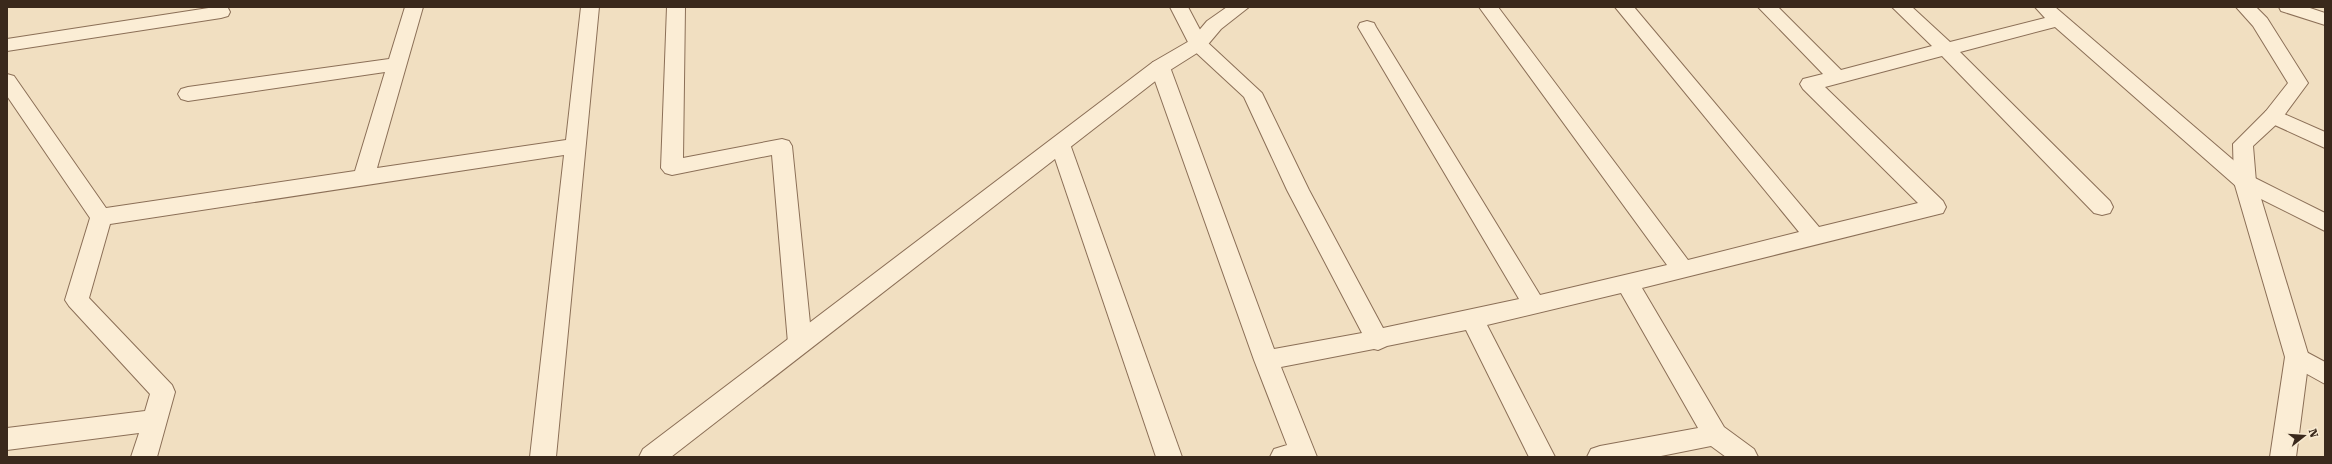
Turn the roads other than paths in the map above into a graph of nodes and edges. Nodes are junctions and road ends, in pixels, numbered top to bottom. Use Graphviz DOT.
graph roads {
  1 [pos="414,7"];
  2 [pos="590,7"];
  3 [pos="676,7"];
  4 [pos="1179,7"];
  5 [pos="1240,7"];
  6 [pos="1488,7"];
  7 [pos="1624,7"];
  8 [pos="1767,7"];
  9 [pos="1901,7"];
  10 [pos="2245,7"];
  11 [pos="2288,7"];
  12 [pos="221,12"];
  13 [pos="2051,14"];
  14 [pos="2325,19"];
  15 [pos="1367,27"];
  16 [pos="1198,44"];
  17 [pos="7,45"];
  18 [pos="1945,48"];
  19 [pos="397,64"];
  20 [pos="1160,67"];
  21 [pos="1836,76"];
  22 [pos="7,81"];
  23 [pos="188,94"];
  24 [pos="2273,116"];
  25 [pos="2325,141"];
  26 [pos="1060,144"];
  27 [pos="576,146"];
  28 [pos="364,177"];
  29 [pos="2245,182"];
  30 [pos="2102,207"];
  31 [pos="101,217"];
  32 [pos="2325,223"];
  33 [pos="1814,236"];
  34 [pos="1682,269"];
  35 [pos="1627,283"];
  36 [pos="1534,304"];
  37 [pos="1472,319"];
  38 [pos="1378,340"];
  39 [pos="800,343"];
  40 [pos="2297,357"];
  41 [pos="1266,360"];
  42 [pos="2325,374"];
  43 [pos="155,420"];
  44 [pos="1714,435"];
  45 [pos="7,439"];
  46 [pos="1297,456"];
  47 [pos="144,457"];
  48 [pos="543,457"];
  49 [pos="652,457"];
  50 [pos="1169,457"];
  51 [pos="1542,457"];
  52 [pos="1600,457"];
  53 [pos="1745,457"];
  54 [pos="2283,457"];
  1 -- 19 [label="street"];
  2 -- 27 [label="street"];
  3 -- 39 [label="street"];
  4 -- 16 [label="street"];
  5 -- 16 [label="street"];
  6 -- 34 [label="street"];
  7 -- 33 [label="street"];
  8 -- 21 [label="street"];
  9 -- 18 [label="street"];
  10 -- 24 [label="street"];
  11 -- 14 [label="street"];
  12 -- 17 [label="street"];
  13 -- 18 [label="street"];
  13 -- 29 [label="street"];
  15 -- 36 [label="street"];
  16 -- 20 [label="street"];
  16 -- 38 [label="street"];
  18 -- 21 [label="street"];
  18 -- 30 [label="street"];
  19 -- 23 [label="street"];
  19 -- 28 [label="street"];
  20 -- 26 [label="street"];
  20 -- 41 [label="street"];
  21 -- 33 [label="street"];
  22 -- 31 [label="street"];
  24 -- 25 [label="street"];
  24 -- 29 [label="street"];
  26 -- 39 [label="street"];
  26 -- 50 [label="street"];
  27 -- 28 [label="street"];
  27 -- 48 [label="street"];
  28 -- 31 [label="street"];
  29 -- 32 [label="street"];
  29 -- 40 [label="street"];
  31 -- 43 [label="street"];
  33 -- 34 [label="street"];
  34 -- 35 [label="street"];
  35 -- 36 [label="street"];
  35 -- 44 [label="street"];
  36 -- 37 [label="street"];
  37 -- 38 [label="street"];
  37 -- 51 [label="street"];
  38 -- 41 [label="street"];
  39 -- 49 [label="street"];
  40 -- 42 [label="street"];
  40 -- 54 [label="street"];
  41 -- 46 [label="street"];
  43 -- 45 [label="street"];
  43 -- 47 [label="street"];
  44 -- 52 [label="street"];
  44 -- 53 [label="street"];
}
